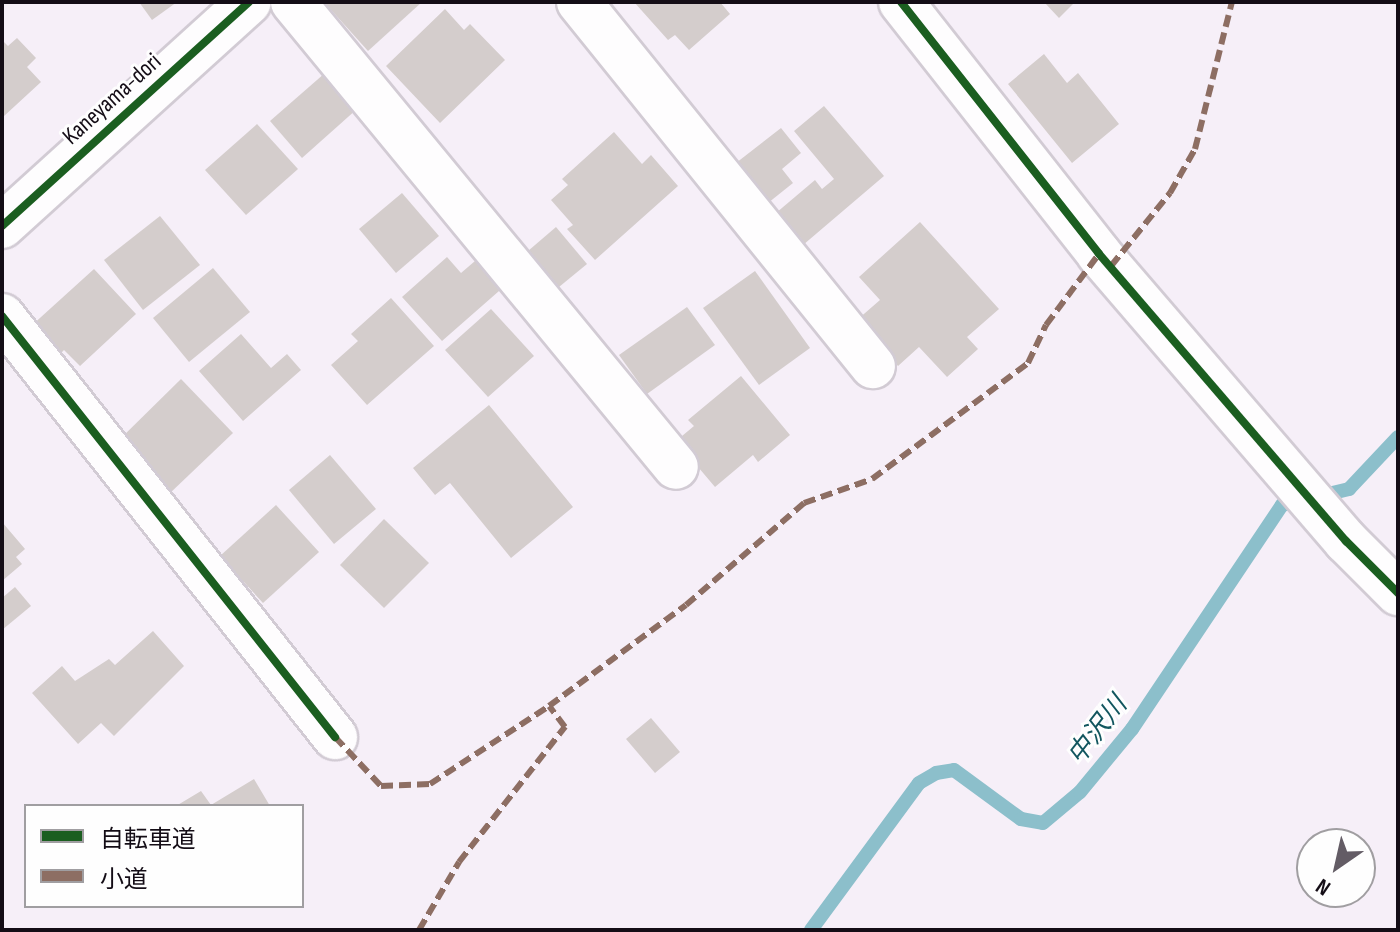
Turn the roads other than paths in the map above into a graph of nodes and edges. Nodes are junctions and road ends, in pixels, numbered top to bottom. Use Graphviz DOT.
graph roads {
  1 [pos="249,2"];
  2 [pos="293,2"];
  3 [pos="579,2"];
  4 [pos="901,2"];
  5 [pos="2,226"];
  6 [pos="2,316"];
  7 [pos="873,366"];
  8 [pos="676,467"];
  9 [pos="1398,593"];
  10 [pos="335,737"];
  1 -- 5 [label="street, Kaneyama-dori"];
  2 -- 8 [label="street"];
  3 -- 7 [label="street"];
  4 -- 9 [label="street"];
  6 -- 10 [label="street"];
}
